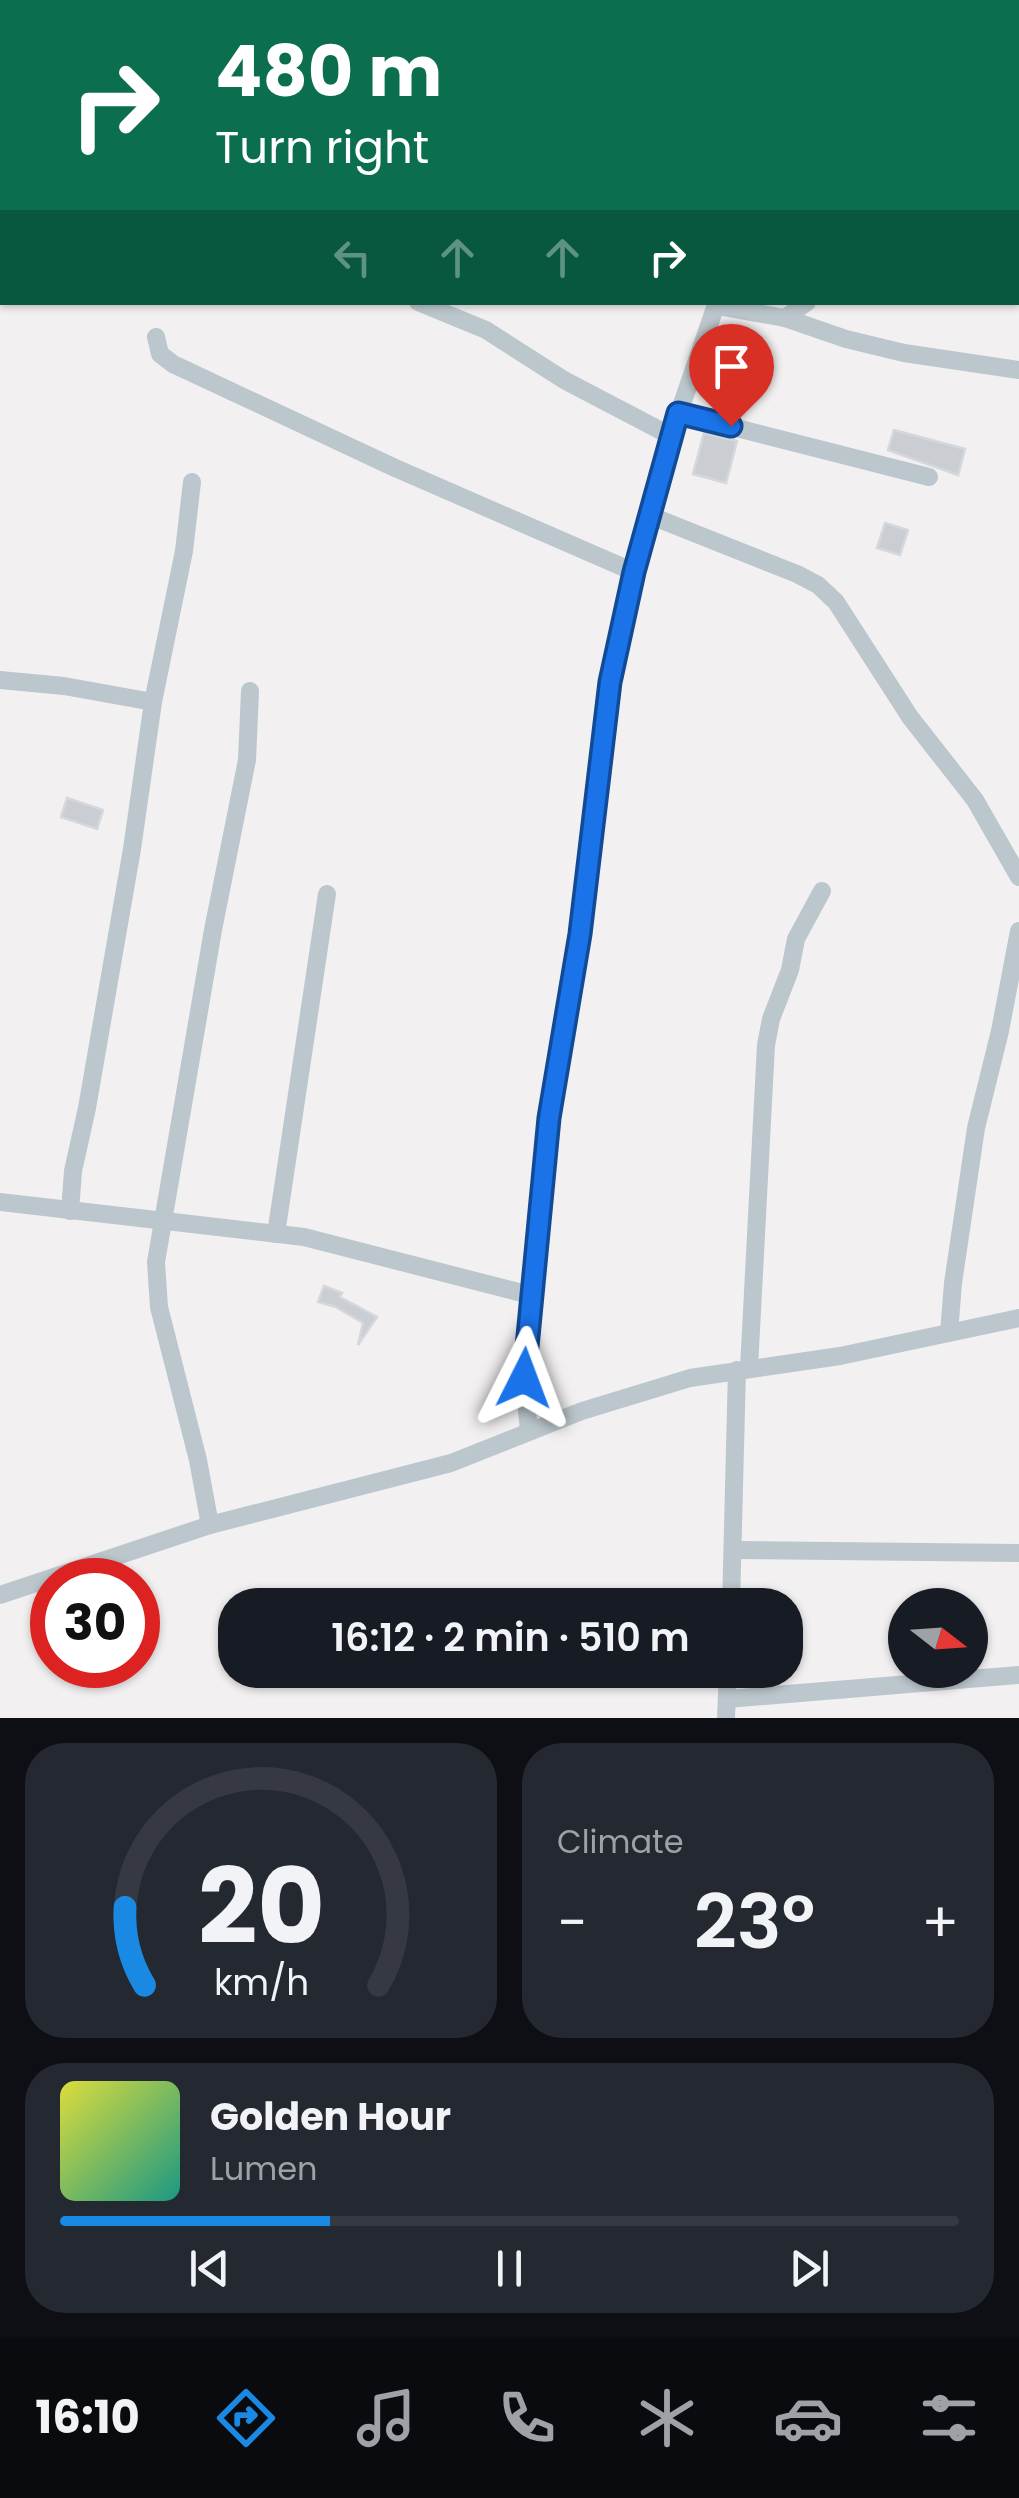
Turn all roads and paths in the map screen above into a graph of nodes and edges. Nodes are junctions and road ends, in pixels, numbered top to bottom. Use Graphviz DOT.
graph roads {
  1 [pos="423,305"];
  2 [pos="717,305"];
  3 [pos="727,305"];
  4 [pos="803,305"];
  5 [pos="758,308"];
  6 [pos="785,318"];
  7 [pos="156,337"];
  8 [pos="1019,370"];
  9 [pos="678,413"];
  10 [pos="672,436"];
  11 [pos="929,477"];
  12 [pos="192,482"];
  13 [pos="651,516"];
  14 [pos="634,572"];
  15 [pos="0,680"];
  16 [pos="250,691"];
  17 [pos="153,702"];
  18 [pos="1019,877"];
  19 [pos="822,891"];
  20 [pos="326,894"];
  21 [pos="1019,932"];
  22 [pos="0,1202"];
  23 [pos="70,1211"];
  24 [pos="161,1221"];
  25 [pos="276,1234"];
  26 [pos="530,1295"];
  27 [pos="1019,1318"];
  28 [pos="950,1333"];
  29 [pos="743,1369"];
  30 [pos="529,1431"];
  31 [pos="210,1525"];
  32 [pos="733,1550"];
  33 [pos="1019,1553"];
  34 [pos="732,1588"];
  35 [pos="0,1595"];
  36 [pos="1019,1675"];
  37 [pos="727,1709"];
  1 -- 10 [label="street"];
  2 -- 9 [label="street"];
  3 -- 5 [label="street"];
  4 -- 6 [label="street"];
  5 -- 6 [label="street"];
  6 -- 8 [label="street"];
  7 -- 14 [label="street"];
  9 -- 10 [label="street"];
  9 -- 11 [label="street"];
  10 -- 13 [label="street"];
  12 -- 17 [label="street"];
  13 -- 14 [label="street"];
  13 -- 18 [label="street"];
  14 -- 26 [label="street"];
  15 -- 17 [label="street"];
  16 -- 24 [label="street"];
  17 -- 23 [label="street"];
  19 -- 29 [label="street"];
  20 -- 25 [label="street"];
  21 -- 28 [label="street"];
  22 -- 23 [label="street"];
  23 -- 24 [label="street"];
  24 -- 25 [label="street"];
  24 -- 31 [label="street"];
  25 -- 26 [label="street"];
  26 -- 30 [label="street"];
  27 -- 28 [label="street"];
  28 -- 29 [label="street"];
  29 -- 30 [label="street"];
  29 -- 32 [label="street"];
  30 -- 31 [label="street"];
  31 -- 35 [label="street"];
  32 -- 33 [label="street"];
  32 -- 34 [label="street"];
  36 -- 37 [label="street"];
}
